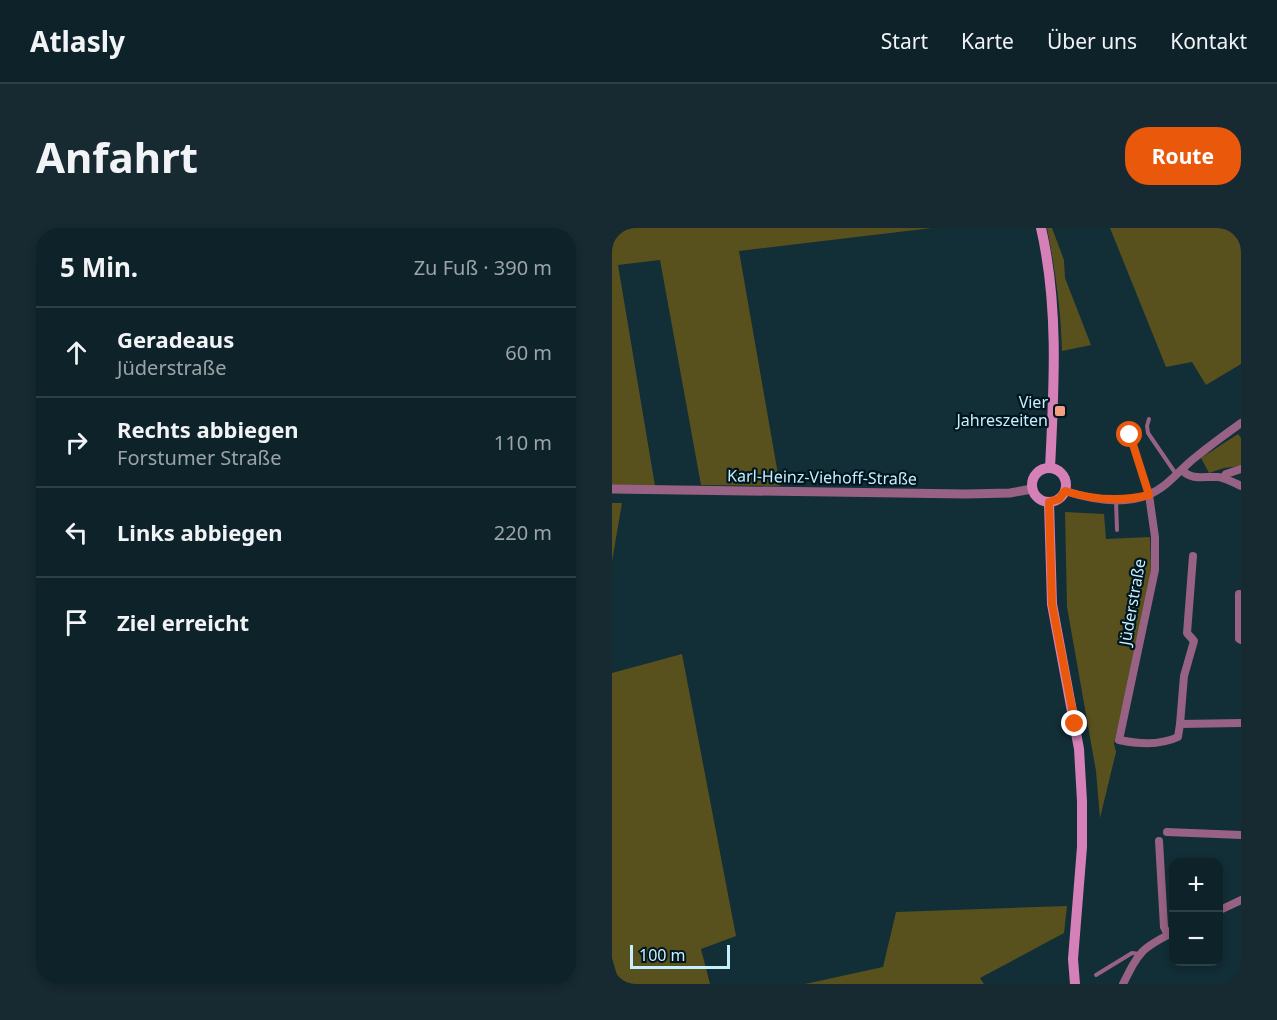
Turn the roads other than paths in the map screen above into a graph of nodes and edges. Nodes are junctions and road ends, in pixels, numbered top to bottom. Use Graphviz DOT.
graph roads {
  1 [pos="1041,228"];
  2 [pos="1149,419"];
  3 [pos="1241,423"];
  4 [pos="1130,435"];
  5 [pos="1050,468"];
  6 [pos="1241,469"];
  7 [pos="1179,472"];
  8 [pos="1223,478"];
  9 [pos="1241,486"];
  10 [pos="612,489"];
  11 [pos="1032,489"];
  12 [pos="1065,491"];
  13 [pos="1149,495"];
  14 [pos="1116,500"];
  15 [pos="1049,502"];
  16 [pos="1117,530"];
  17 [pos="1193,556"];
  18 [pos="1239,594"];
  19 [pos="1241,640"];
  20 [pos="1241,723"];
  21 [pos="1180,724"];
  22 [pos="1167,832"];
  23 [pos="1241,835"];
  24 [pos="1159,841"];
  25 [pos="1241,900"];
  26 [pos="1223,909"];
  27 [pos="1169,932"];
  28 [pos="1169,935"];
  29 [pos="1140,954"];
  30 [pos="1096,975"];
  31 [pos="1075,984"];
  32 [pos="1123,984"];
  1 -- 5 [label="main road"];
  2 -- 7 [label="lane"];
  3 -- 7 [label="street"];
  4 -- 13 [label="lane, Jüderstraße"];
  5 -- 11 [label="main road"];
  5 -- 12 [label="main road"];
  6 -- 8 [label="street"];
  7 -- 8 [label="street"];
  7 -- 13 [label="street"];
  8 -- 9 [label="street"];
  10 -- 11 [label="street, Karl-Heinz-Viehoff-Straße"];
  11 -- 15 [label="main road"];
  12 -- 14 [label="street"];
  12 -- 15 [label="main road"];
  13 -- 14 [label="street"];
  13 -- 21 [label="street, Jüderstraße"];
  14 -- 16 [label="lane"];
  15 -- 31 [label="main road"];
  17 -- 21 [label="street"];
  18 -- 19 [label="street"];
  20 -- 21 [label="street"];
  22 -- 23 [label="street"];
  24 -- 27 [label="street"];
  25 -- 26 [label="street"];
  28 -- 29 [label="street"];
  29 -- 30 [label="lane"];
  29 -- 32 [label="street"];
}
